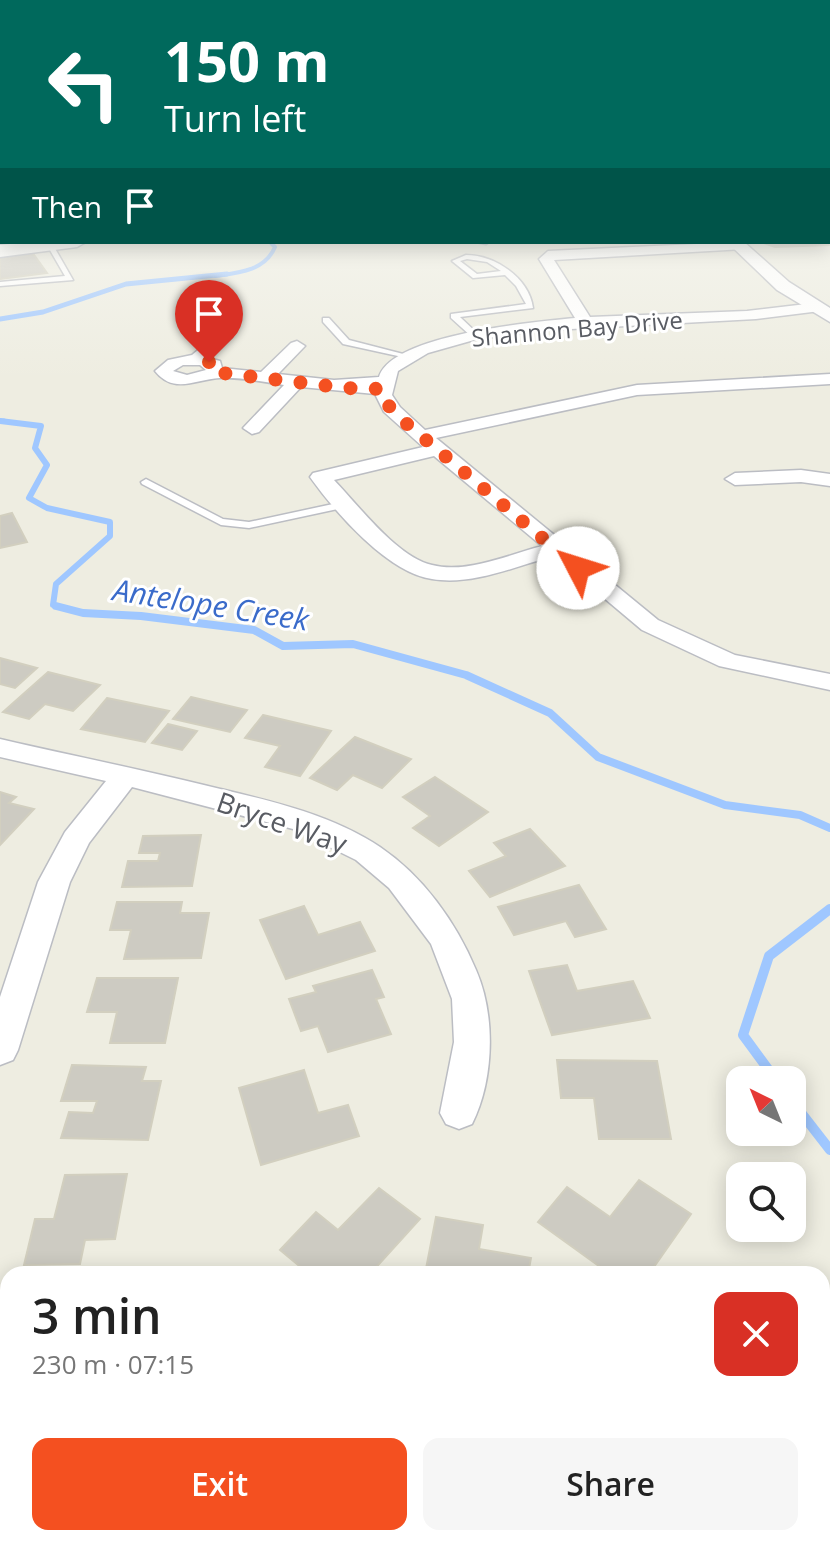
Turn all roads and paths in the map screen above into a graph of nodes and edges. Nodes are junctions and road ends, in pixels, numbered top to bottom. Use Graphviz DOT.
graph roads {
  1 [pos="59,244"];
  2 [pos="737,244"];
  3 [pos="50,245"];
  4 [pos="0,251"];
  5 [pos="505,273"];
  6 [pos="0,284"];
  7 [pos="825,310"];
  8 [pos="198,316"];
  9 [pos="326,320"];
  10 [pos="585,322"];
  11 [pos="475,335"];
  12 [pos="297,346"];
  13 [pos="407,356"];
  14 [pos="196,360"];
  15 [pos="214,372"];
  16 [pos="264,378"];
  17 [pos="830,379"];
  18 [pos="296,382"];
  19 [pos="383,385"];
  20 [pos="252,428"];
  21 [pos="429,442"];
  22 [pos="735,479"];
  23 [pos="830,480"];
  24 [pos="146,482"];
  25 [pos="347,504"];
  26 [pos="556,549"];
  27 [pos="830,682"];
  28 [pos="0,748"];
  29 [pos="125,776"];
  30 [pos="0,1050"];
  31 [pos="459,1113"];
  1 -- 3 [label="main road"];
  2 -- 7 [label="street"];
  2 -- 10 [label="street"];
  3 -- 4 [label="main road"];
  3 -- 6 [label="lane"];
  5 -- 5 [label="lane"];
  5 -- 11 [label="lane"];
  7 -- 10 [label="street, Shannon Bay Drive"];
  8 -- 14 [label="street"];
  9 -- 13 [label="lane"];
  10 -- 11 [label="street, Shannon Bay Drive"];
  11 -- 13 [label="street, Shannon Bay Drive"];
  12 -- 16 [label="street"];
  13 -- 19 [label="street, Shannon Bay Drive"];
  14 -- 15 [label="street"];
  14 -- 15 [label="street"];
  15 -- 16 [label="street"];
  16 -- 18 [label="street"];
  17 -- 21 [label="street"];
  18 -- 19 [label="street"];
  18 -- 20 [label="street"];
  19 -- 21 [label="street"];
  21 -- 25 [label="street"];
  21 -- 26 [label="street"];
  22 -- 23 [label="street"];
  24 -- 25 [label="lane"];
  25 -- 26 [label="street"];
  26 -- 27 [label="street"];
  28 -- 29 [label="street, Bryce Way"];
  29 -- 30 [label="street"];
  29 -- 31 [label="street, Bryce Way"];
}
